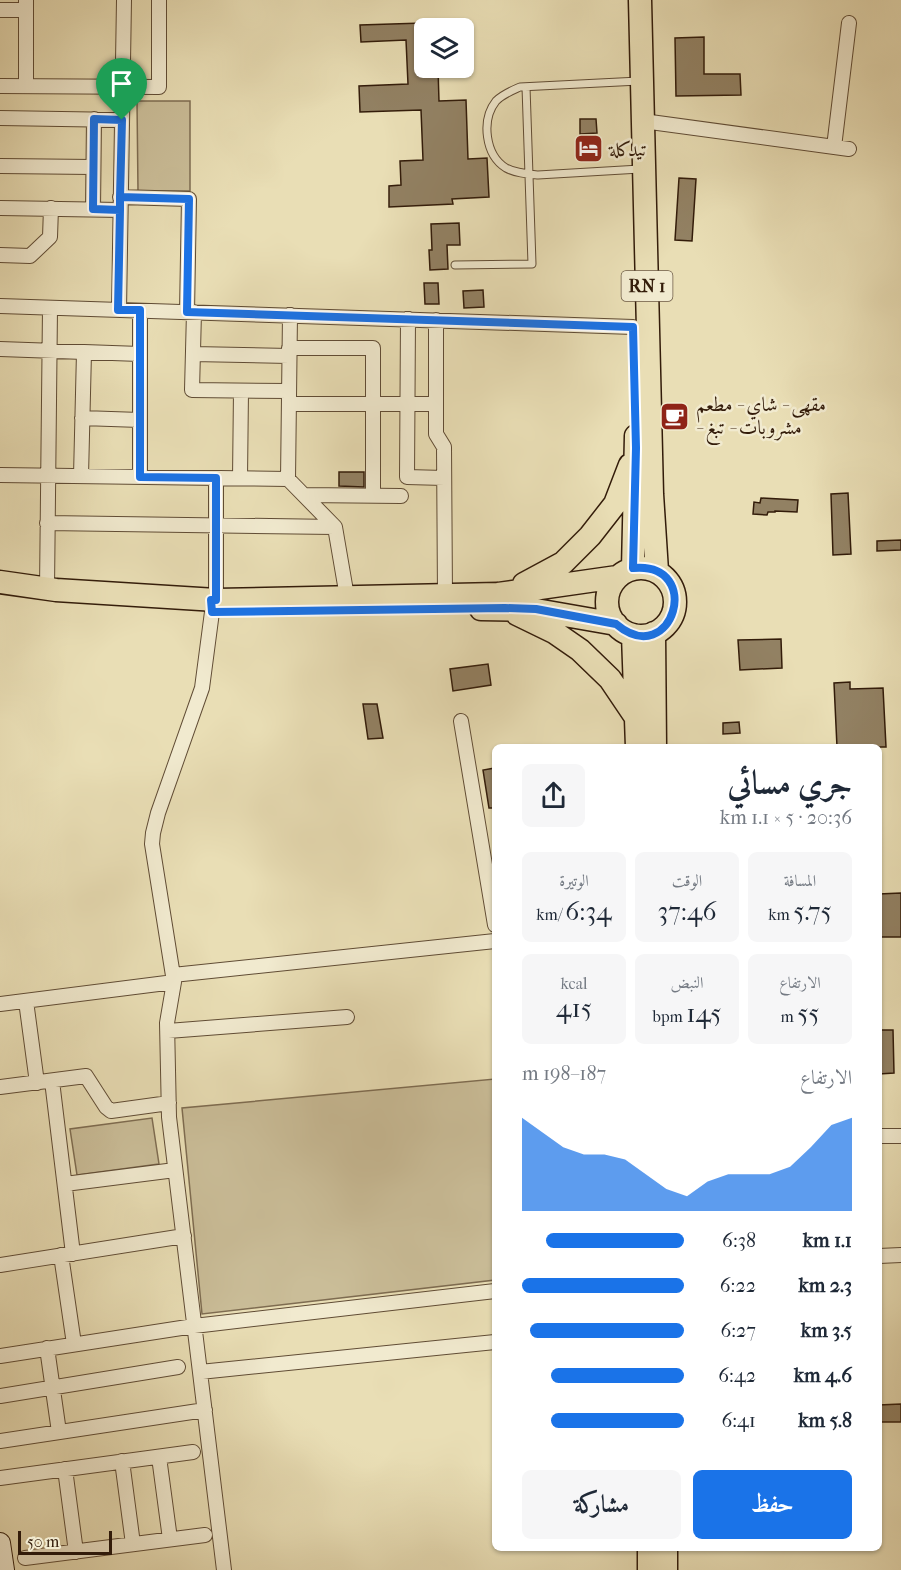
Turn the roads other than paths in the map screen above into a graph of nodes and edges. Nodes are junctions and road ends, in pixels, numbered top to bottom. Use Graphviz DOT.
graph roads {
  1 [pos="124,0"];
  2 [pos="159,0"];
  3 [pos="626,0"];
  4 [pos="640,0"];
  5 [pos="26,5"];
  6 [pos="0,10"];
  7 [pos="849,23"];
  8 [pos="635,81"];
  9 [pos="0,86"];
  10 [pos="26,86"];
  11 [pos="122,87"];
  12 [pos="526,87"];
  13 [pos="0,118"];
  14 [pos="94,119"];
  15 [pos="122,120"];
  16 [pos="643,121"];
  17 [pos="834,147"];
  18 [pos="849,149"];
  19 [pos="0,166"];
  20 [pos="93,167"];
  21 [pos="637,170"];
  22 [pos="529,174"];
  23 [pos="120,203"];
  24 [pos="0,208"];
  25 [pos="51,208"];
  26 [pos="93,209"];
  27 [pos="0,255"];
  28 [pos="455,266"];
  29 [pos="0,306"];
  30 [pos="50,308"];
  31 [pos="118,310"];
  32 [pos="140,310"];
  33 [pos="191,312"];
  34 [pos="290,315"];
  35 [pos="408,319"];
  36 [pos="436,320"];
  37 [pos="633,327"];
  38 [pos="0,349"];
  39 [pos="50,351"];
  40 [pos="84,352"];
  41 [pos="289,352"];
  42 [pos="140,354"];
  43 [pos="193,354"];
  44 [pos="241,391"];
  45 [pos="289,398"];
  46 [pos="373,404"];
  47 [pos="407,404"];
  48 [pos="436,404"];
  49 [pos="82,418"];
  50 [pos="140,420"];
  51 [pos="636,448"];
  52 [pos="0,475"];
  53 [pos="48,476"];
  54 [pos="81,476"];
  55 [pos="140,477"];
  56 [pos="216,478"];
  57 [pos="240,478"];
  58 [pos="444,478"];
  59 [pos="288,479"];
  60 [pos="304,495"];
  61 [pos="373,495"];
  62 [pos="400,496"];
  63 [pos="47,523"];
  64 [pos="216,525"];
  65 [pos="335,527"];
  66 [pos="657,571"];
  67 [pos="625,573"];
  68 [pos="0,582"];
  69 [pos="47,589"];
  70 [pos="445,595"];
  71 [pos="0,596"];
  72 [pos="347,597"];
  73 [pos="501,601"];
  74 [pos="213,604"];
  75 [pos="634,631"];
  76 [pos="637,719"];
  77 [pos="461,721"];
  78 [pos="637,744"];
  79 [pos="655,744"];
  80 [pos="492,907"];
  81 [pos="492,941"];
  82 [pos="173,979"];
  83 [pos="26,1001"];
  84 [pos="0,1004"];
  85 [pos="347,1017"];
  86 [pos="168,1031"];
  87 [pos="52,1081"];
  88 [pos="36,1083"];
  89 [pos="0,1087"];
  90 [pos="169,1103"];
  91 [pos="882,1136"];
  92 [pos="901,1136"];
  93 [pos="175,1170"];
  94 [pos="65,1184"];
  95 [pos="184,1236"];
  96 [pos="67,1254"];
  97 [pos="901,1255"];
  98 [pos="882,1256"];
  99 [pos="0,1265"];
  100 [pos="492,1291"];
  101 [pos="194,1326"];
  102 [pos="492,1342"];
  103 [pos="74,1344"];
  104 [pos="47,1348"];
  105 [pos="0,1356"];
  106 [pos="178,1367"];
  107 [pos="200,1372"];
  108 [pos="53,1388"];
  109 [pos="0,1396"];
  110 [pos="205,1410"];
  111 [pos="59,1432"];
  112 [pos="0,1441"];
  113 [pos="193,1452"];
  114 [pos="159,1456"];
  115 [pos="122,1461"];
  116 [pos="65,1469"];
  117 [pos="0,1478"];
  118 [pos="206,1535"];
  119 [pos="170,1539"];
  120 [pos="0,1543"];
  121 [pos="133,1544"];
  122 [pos="649,1551"];
  123 [pos="666,1551"];
  124 [pos="76,1552"];
  125 [pos="25,1558"];
  126 [pos="4,1570"];
  127 [pos="224,1570"];
  128 [pos="649,1570"];
  129 [pos="666,1570"];
  1 -- 11 [label="street"];
  2 -- 11 [label="street"];
  3 -- 8 [label="main road, RN 1"];
  4 -- 8 [label="main road, RN 1"];
  5 -- 6 [label="street"];
  5 -- 10 [label="street"];
  7 -- 17 [label="street"];
  8 -- 12 [label="lane"];
  8 -- 16 [label="main road, RN 1"];
  8 -- 21 [label="main road, RN 1"];
  9 -- 10 [label="street"];
  10 -- 11 [label="street"];
  11 -- 15 [label="street"];
  12 -- 22 [label="lane"];
  12 -- 22 [label="lane"];
  13 -- 14 [label="street"];
  14 -- 15 [label="street"];
  14 -- 20 [label="street"];
  15 -- 23 [label="street"];
  16 -- 17 [label="street"];
  16 -- 21 [label="main road, RN 1"];
  17 -- 18 [label="street"];
  19 -- 20 [label="street"];
  20 -- 26 [label="street"];
  21 -- 22 [label="lane"];
  21 -- 37 [label="main road, RN 1"];
  21 -- 66 [label="main road, RN 1"];
  22 -- 28 [label="lane"];
  23 -- 26 [label="street"];
  23 -- 31 [label="street"];
  23 -- 33 [label="street"];
  24 -- 25 [label="street"];
  25 -- 26 [label="street"];
  25 -- 27 [label="street"];
  29 -- 30 [label="street"];
  30 -- 31 [label="street"];
  30 -- 39 [label="street"];
  31 -- 32 [label="street"];
  32 -- 33 [label="street"];
  32 -- 42 [label="street"];
  33 -- 34 [label="street"];
  33 -- 43 [label="street"];
  34 -- 35 [label="street"];
  34 -- 41 [label="street"];
  35 -- 36 [label="street"];
  35 -- 47 [label="street"];
  36 -- 37 [label="street"];
  36 -- 48 [label="street"];
  37 -- 51 [label="main road, RN 1"];
  38 -- 39 [label="street"];
  39 -- 40 [label="street"];
  39 -- 53 [label="street"];
  40 -- 42 [label="street"];
  40 -- 49 [label="street"];
  41 -- 43 [label="street"];
  41 -- 45 [label="street"];
  41 -- 46 [label="street"];
  42 -- 50 [label="street"];
  43 -- 44 [label="street"];
  44 -- 45 [label="street"];
  44 -- 57 [label="street"];
  45 -- 46 [label="street"];
  45 -- 59 [label="street"];
  46 -- 47 [label="street"];
  46 -- 61 [label="street"];
  47 -- 48 [label="street"];
  47 -- 58 [label="street"];
  48 -- 58 [label="street"];
  49 -- 50 [label="street"];
  49 -- 54 [label="street"];
  50 -- 55 [label="street"];
  51 -- 67 [label="main road, RN 1"];
  51 -- 73 [label="main road"];
  52 -- 53 [label="street"];
  53 -- 54 [label="street"];
  53 -- 63 [label="street"];
  54 -- 55 [label="street"];
  55 -- 56 [label="street"];
  56 -- 57 [label="street"];
  56 -- 64 [label="street"];
  57 -- 59 [label="street"];
  58 -- 70 [label="street"];
  59 -- 60 [label="street"];
  60 -- 61 [label="street"];
  60 -- 65 [label="street"];
  61 -- 62 [label="street"];
  63 -- 64 [label="street"];
  63 -- 69 [label="street"];
  64 -- 65 [label="street"];
  64 -- 74 [label="street"];
  65 -- 72 [label="street"];
  66 -- 67 [label="main road"];
  66 -- 75 [label="main road"];
  67 -- 73 [label="main road"];
  67 -- 75 [label="main road"];
  68 -- 69 [label="main road"];
  69 -- 74 [label="main road"];
  70 -- 72 [label="main road"];
  70 -- 73 [label="main road"];
  71 -- 74 [label="main road"];
  72 -- 74 [label="main road"];
  73 -- 74 [label="main road"];
  73 -- 75 [label="main road"];
  73 -- 76 [label="main road"];
  74 -- 82 [label="street"];
  75 -- 76 [label="main road"];
  75 -- 79 [label="main road"];
  76 -- 78 [label="main road"];
  77 -- 80 [label="street"];
  81 -- 82 [label="street"];
  82 -- 83 [label="street"];
  82 -- 86 [label="street"];
  83 -- 84 [label="street"];
  83 -- 88 [label="street"];
  85 -- 86 [label="street"];
  86 -- 90 [label="street"];
  87 -- 88 [label="street"];
  87 -- 90 [label="street"];
  87 -- 94 [label="street"];
  88 -- 89 [label="street"];
  90 -- 93 [label="street"];
  91 -- 92 [label="street"];
  93 -- 94 [label="street"];
  93 -- 95 [label="street"];
  94 -- 96 [label="street"];
  95 -- 96 [label="street"];
  95 -- 101 [label="street"];
  96 -- 99 [label="street"];
  96 -- 103 [label="street"];
  97 -- 98 [label="street"];
  100 -- 101 [label="street"];
  101 -- 103 [label="street"];
  101 -- 107 [label="street"];
  102 -- 107 [label="street"];
  103 -- 104 [label="street"];
  104 -- 105 [label="street"];
  104 -- 108 [label="street"];
  106 -- 108 [label="street"];
  107 -- 110 [label="street"];
  108 -- 109 [label="street"];
  108 -- 111 [label="street"];
  110 -- 111 [label="street"];
  110 -- 127 [label="street"];
  111 -- 112 [label="street"];
  113 -- 114 [label="street"];
  114 -- 115 [label="street"];
  114 -- 119 [label="street"];
  115 -- 116 [label="street"];
  115 -- 121 [label="street"];
  116 -- 117 [label="street"];
  116 -- 124 [label="street"];
  118 -- 119 [label="street"];
  119 -- 121 [label="street"];
  120 -- 126 [label="main road"];
  121 -- 124 [label="street"];
  122 -- 128 [label="main road"];
  123 -- 129 [label="main road"];
  124 -- 125 [label="street"];
}
